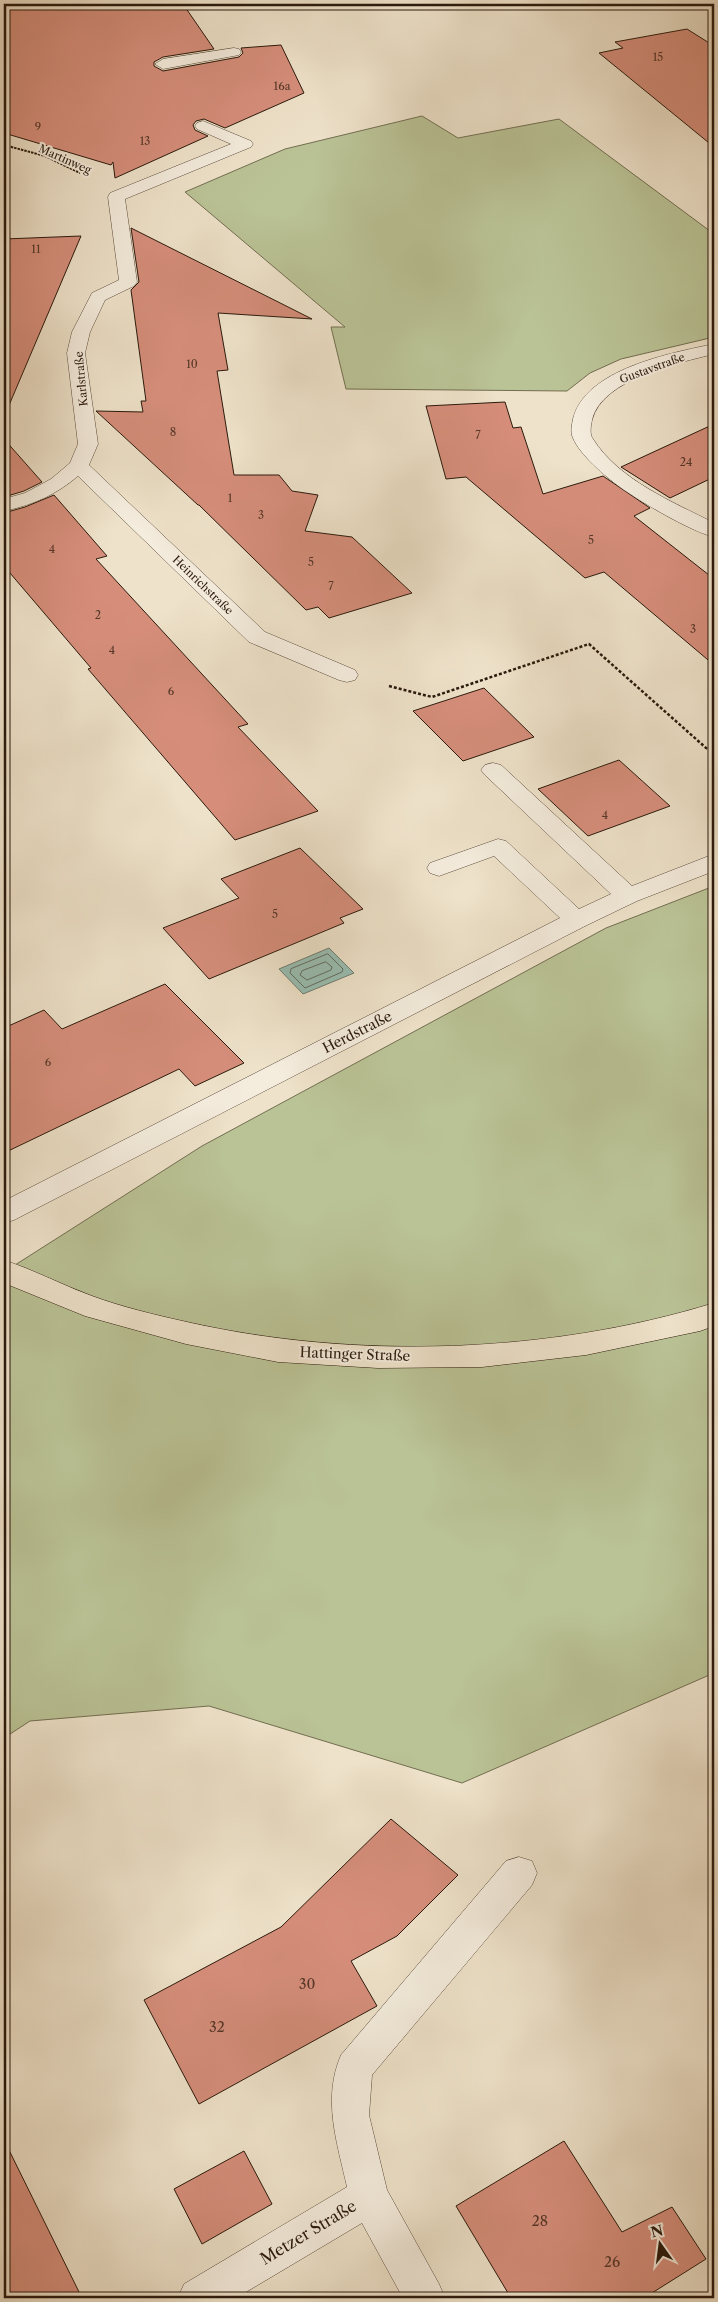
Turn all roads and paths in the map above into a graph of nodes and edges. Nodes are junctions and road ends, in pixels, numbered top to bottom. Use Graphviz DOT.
graph roads {
  1 [pos="234,52"];
  2 [pos="163,64"];
  3 [pos="203,126"];
  4 [pos="4,145"];
  5 [pos="116,197"];
  6 [pos="714,349"];
  7 [pos="79,466"];
  8 [pos="4,505"];
  9 [pos="714,531"];
  10 [pos="347,675"];
  11 [pos="714,755"];
  12 [pos="494,770"];
  13 [pos="714,862"];
  14 [pos="439,868"];
  15 [pos="628,896"];
  16 [pos="576,920"];
  17 [pos="4,1213"];
  18 [pos="7,1272"];
  19 [pos="714,1314"];
  20 [pos="519,1873"];
  21 [pos="369,2196"];
  22 [pos="198,2298"];
  23 [pos="425,2298"];
  1 -- 2 [label="street"];
  3 -- 5 [label="street"];
  4 -- 5 [label="path, Martinweg"];
  5 -- 7 [label="street, Karlstraße"];
  6 -- 9 [label="street, Gustavstraße"];
  7 -- 8 [label="street"];
  7 -- 10 [label="street, Heinrichstraße"];
  10 -- 11 [label="path"];
  12 -- 15 [label="street"];
  13 -- 15 [label="street, Herdstraße"];
  14 -- 16 [label="street"];
  15 -- 16 [label="street, Herdstraße"];
  16 -- 17 [label="street, Herdstraße"];
  18 -- 19 [label="main road, Hattinger Straße"];
  20 -- 21 [label="street"];
  21 -- 22 [label="street, Metzer Straße"];
  21 -- 23 [label="street, Metzer Straße"];
}
